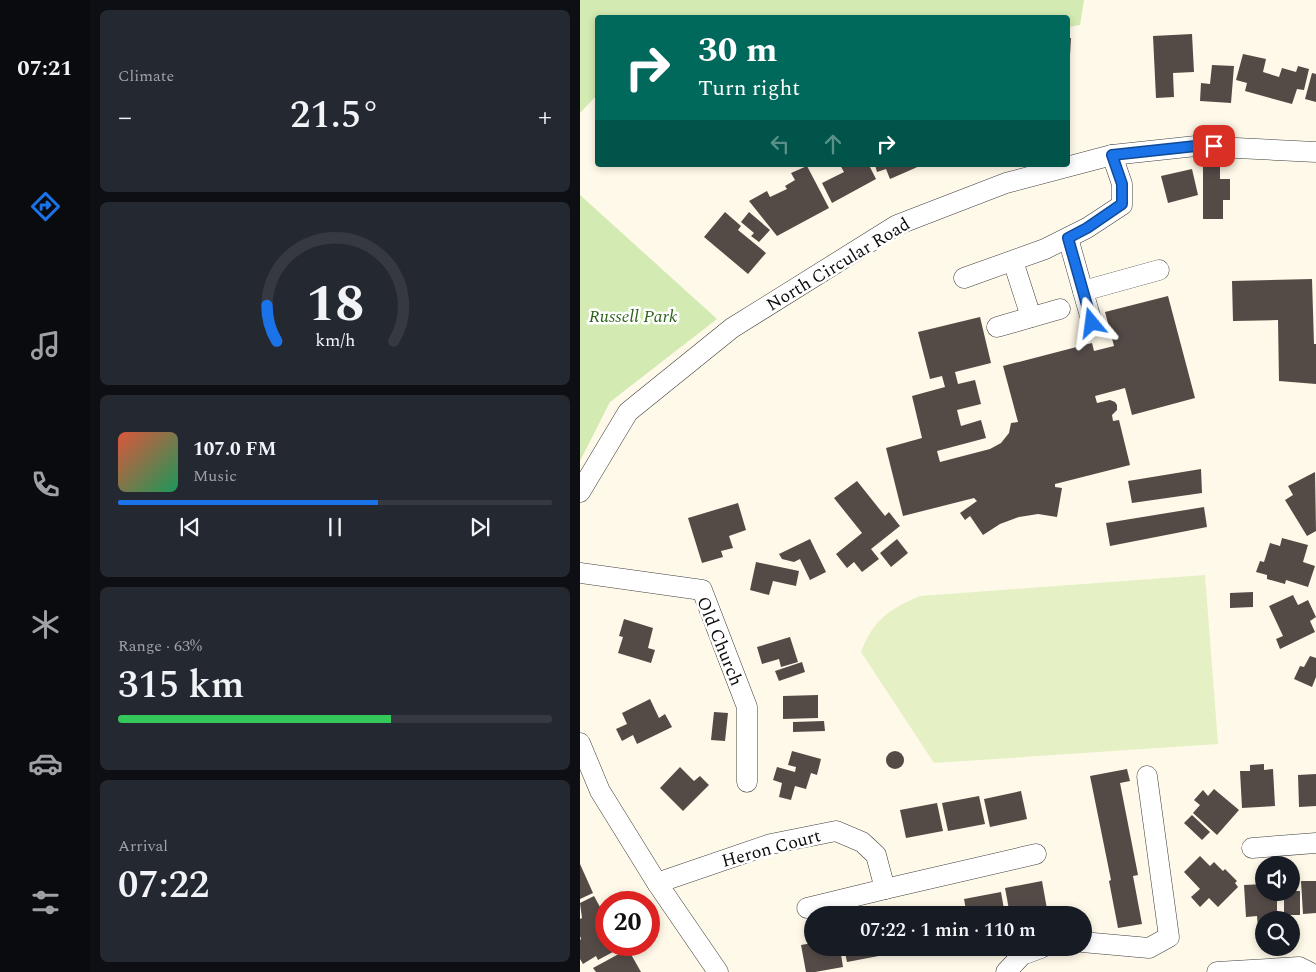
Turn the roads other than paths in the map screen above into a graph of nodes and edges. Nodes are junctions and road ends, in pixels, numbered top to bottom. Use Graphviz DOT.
graph roads {
  1 [pos="1316,152"];
  2 [pos="1112,155"];
  3 [pos="1070,166"];
  4 [pos="1067,167"];
  5 [pos="1068,238"];
  6 [pos="1013,260"];
  7 [pos="1159,270"];
  8 [pos="964,278"];
  9 [pos="1083,291"];
  10 [pos="1060,309"];
  11 [pos="1031,317"];
  12 [pos="1092,323"];
  13 [pos="997,327"];
  14 [pos="580,492"];
  15 [pos="580,573"];
  16 [pos="580,744"];
  17 [pos="1148,776"];
  18 [pos="747,782"];
  19 [pos="1316,843"];
  20 [pos="1252,848"];
  21 [pos="1036,854"];
  22 [pos="657,883"];
  23 [pos="885,889"];
  24 [pos="816,906"];
  25 [pos="1092,943"];
  26 [pos="1021,956"];
  27 [pos="718,972"];
  28 [pos="1006,972"];
  29 [pos="1217,972"];
  30 [pos="1309,972"];
  1 -- 2 [label="street, North Circular Road"];
  2 -- 3 [label="street, North Circular Road"];
  2 -- 5 [label="street"];
  4 -- 14 [label="street, North Circular Road"];
  5 -- 6 [label="street"];
  5 -- 9 [label="street"];
  6 -- 8 [label="street"];
  6 -- 11 [label="street"];
  7 -- 9 [label="street"];
  9 -- 12 [label="street"];
  10 -- 11 [label="street"];
  11 -- 13 [label="street"];
  15 -- 18 [label="street, Old Church"];
  16 -- 22 [label="street"];
  17 -- 25 [label="street"];
  19 -- 20 [label="street"];
  21 -- 23 [label="street"];
  22 -- 23 [label="street, Heron Court"];
  22 -- 27 [label="street"];
  23 -- 24 [label="street"];
  26 -- 28 [label="street"];
  29 -- 30 [label="street"];
}
